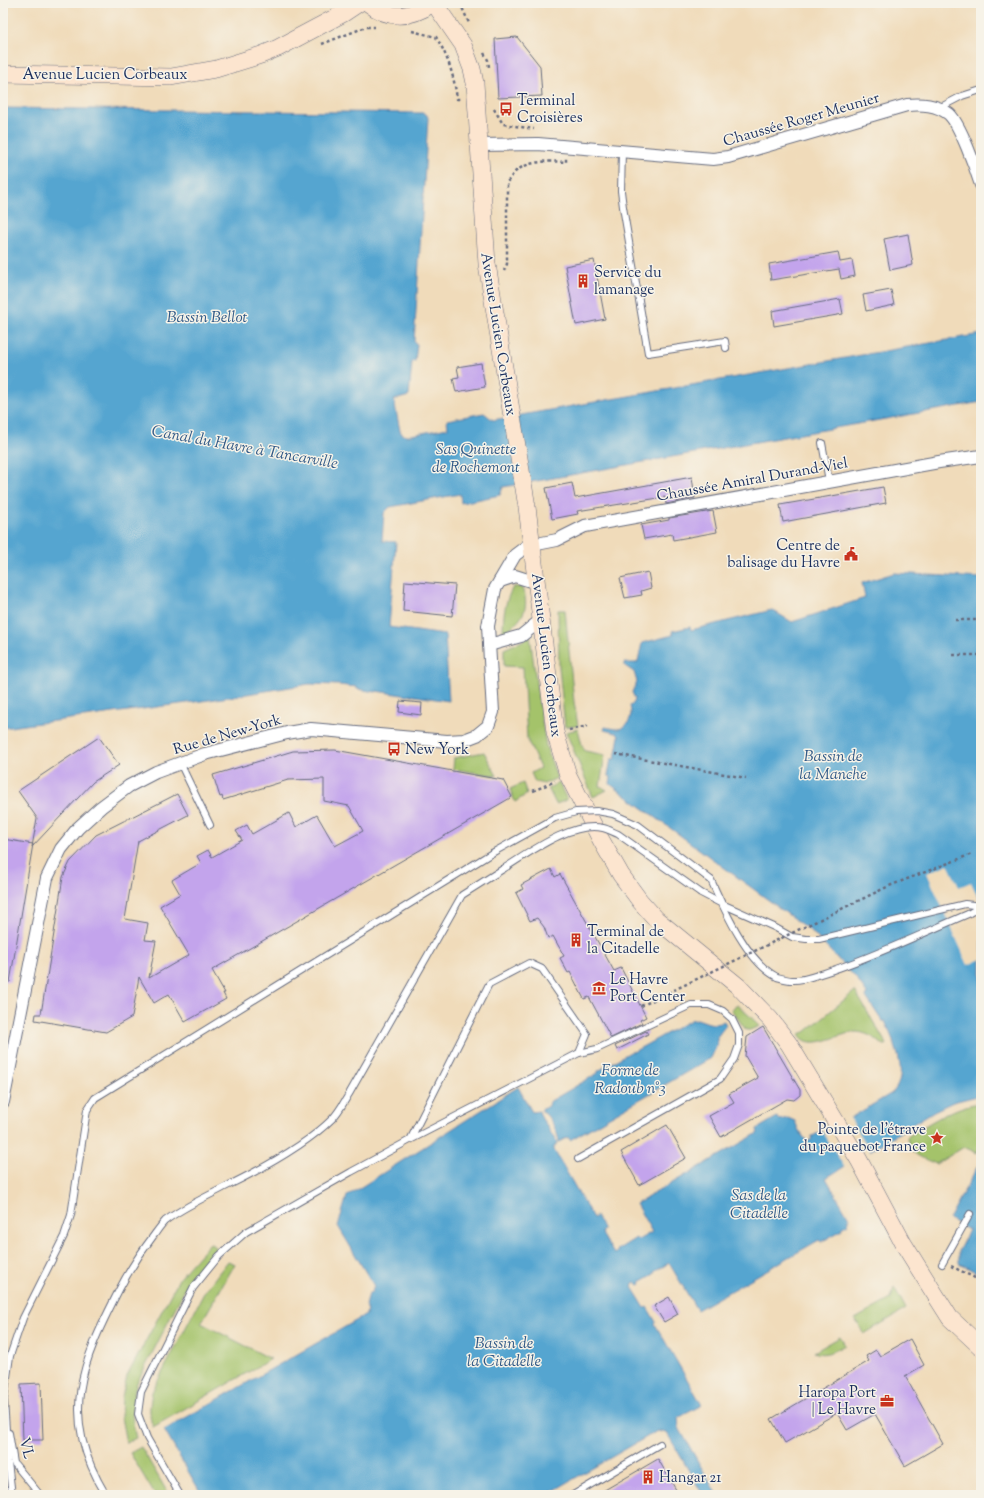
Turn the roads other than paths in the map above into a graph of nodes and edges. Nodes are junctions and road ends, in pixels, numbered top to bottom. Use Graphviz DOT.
graph roads {
  1 [pos="359,3"];
  2 [pos="368,3"];
  3 [pos="433,3"];
  4 [pos="3,74"];
  5 [pos="981,90"];
  6 [pos="939,108"];
  7 [pos="479,145"];
  8 [pos="622,151"];
  9 [pos="981,185"];
  10 [pos="726,348"];
  11 [pos="822,443"];
  12 [pos="981,456"];
  13 [pos="829,481"];
  14 [pos="533,544"];
  15 [pos="500,581"];
  16 [pos="537,583"];
  17 [pos="541,620"];
  18 [pos="489,645"];
  19 [pos="180,763"];
  20 [pos="210,825"];
  21 [pos="722,904"];
  22 [pos="981,906"];
  23 [pos="579,1053"];
  24 [pos="3,1102"];
  25 [pos="410,1140"];
  26 [pos="578,1159"];
  27 [pos="970,1214"];
  28 [pos="942,1264"];
  29 [pos="981,1347"];
  30 [pos="3,1401"];
  31 [pos="660,1444"];
  32 [pos="12,1495"];
  33 [pos="40,1495"];
  34 [pos="106,1495"];
  35 [pos="180,1495"];
  36 [pos="573,1495"];
  1 -- 4 [label="main road, Avenue Lucien Corbeaux"];
  2 -- 3 [label="main road"];
  3 -- 7 [label="main road, Avenue Lucien Corbeaux"];
  5 -- 6 [label="lane"];
  6 -- 8 [label="street, Chaussée Roger Meunier"];
  6 -- 9 [label="street"];
  7 -- 8 [label="street, Chaussée Roger Meunier"];
  7 -- 14 [label="main road, Avenue Lucien Corbeaux"];
  8 -- 10 [label="lane"];
  11 -- 13 [label="lane"];
  12 -- 13 [label="street, Chaussée Amiral Durand-Viel"];
  13 -- 14 [label="street, Chaussée Amiral Durand-Viel"];
  14 -- 15 [label="street, Rue de New-York"];
  14 -- 16 [label="main road, Avenue Lucien Corbeaux"];
  15 -- 16 [label="street"];
  15 -- 18 [label="street, Rue de New-York"];
  16 -- 17 [label="main road, Avenue Lucien Corbeaux"];
  17 -- 18 [label="street"];
  17 -- 29 [label="main road, Avenue Lucien Corbeaux"];
  18 -- 19 [label="street, Rue de New-York"];
  19 -- 20 [label="lane"];
  19 -- 24 [label="street, Rue de New-York"];
  21 -- 22 [label="lane"];
  21 -- 22 [label="lane"];
  21 -- 30 [label="lane, bridge"];
  21 -- 34 [label="lane, bridge"];
  23 -- 25 [label="lane"];
  23 -- 25 [label="lane"];
  23 -- 26 [label="lane"];
  25 -- 35 [label="lane"];
  27 -- 28 [label="lane"];
  30 -- 32 [label="lane"];
  30 -- 33 [label="lane, VL"];
  31 -- 36 [label="lane"];
}
